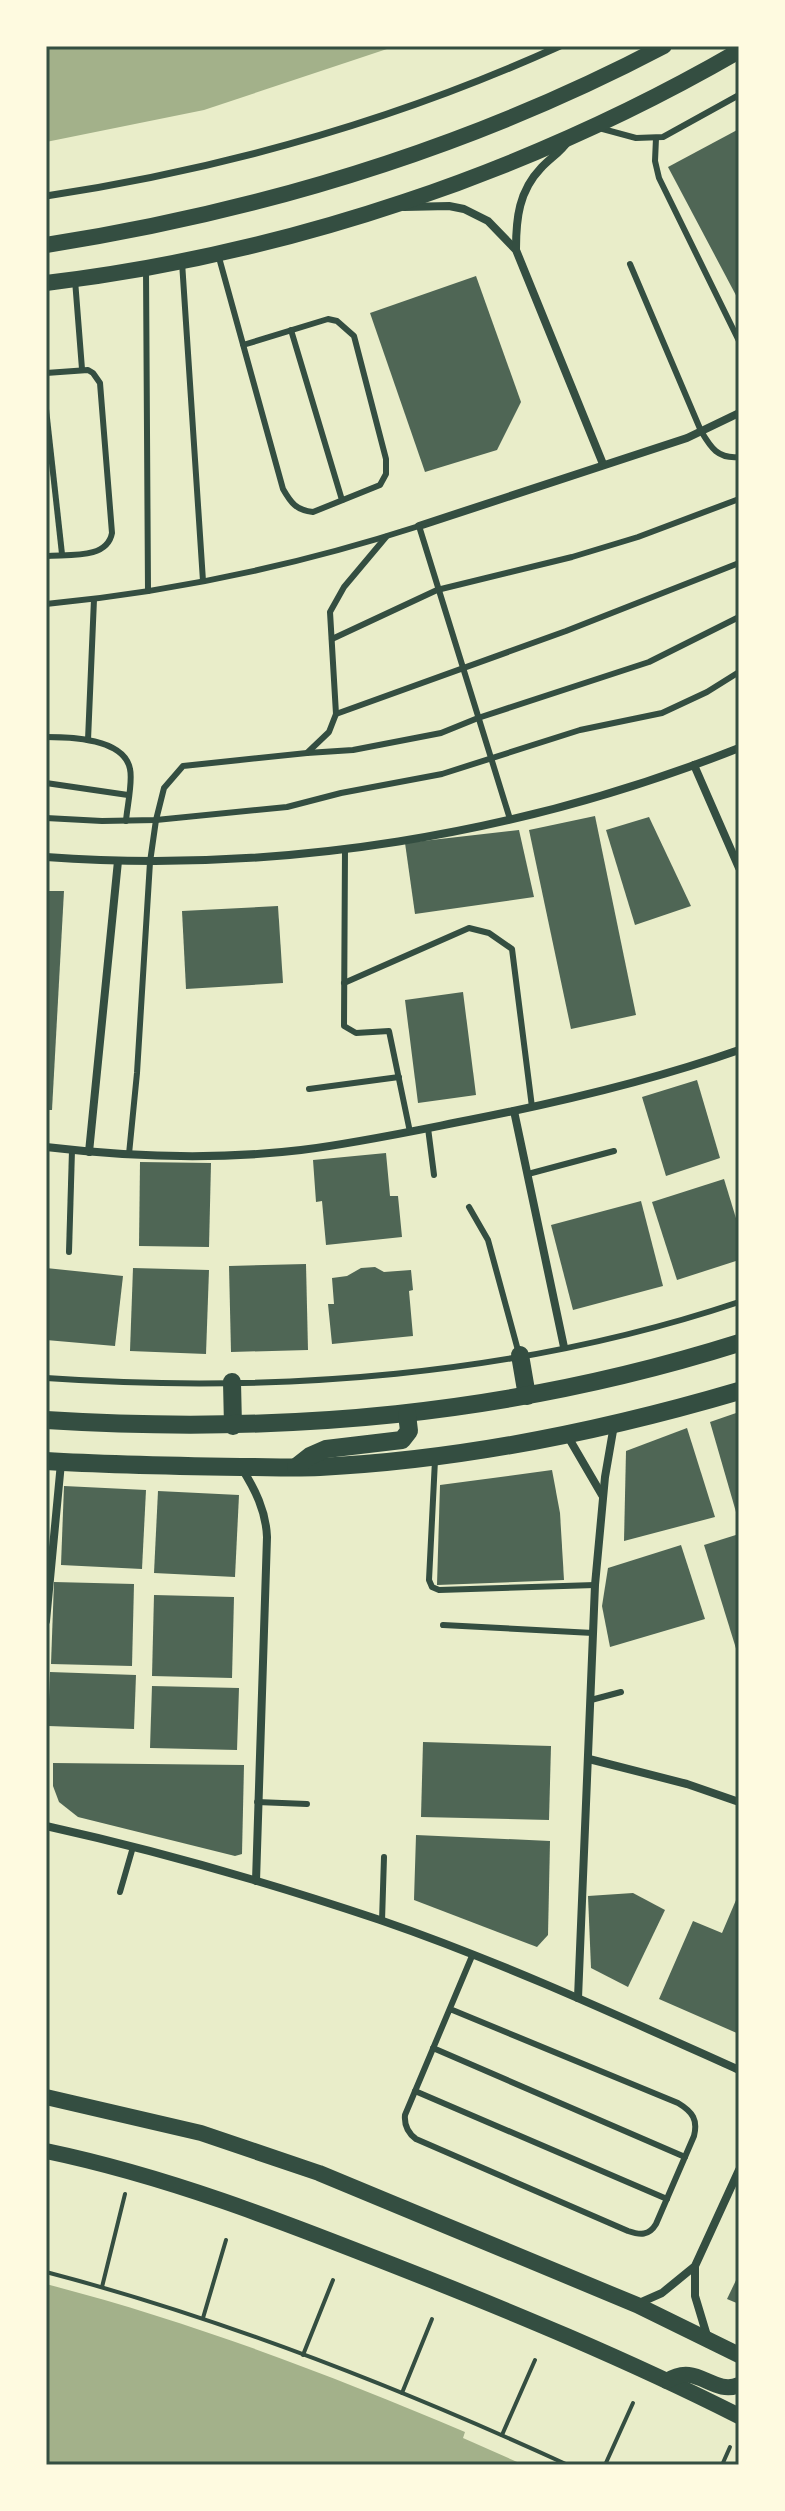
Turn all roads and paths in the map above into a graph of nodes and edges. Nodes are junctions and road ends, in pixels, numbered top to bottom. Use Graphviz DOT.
graph roads {
  1 [pos="560,46"];
  2 [pos="664,46"];
  3 [pos="739,51"];
  4 [pos="739,95"];
  5 [pos="591,127"];
  6 [pos="571,136"];
  7 [pos="656,138"];
  8 [pos="46,196"];
  9 [pos="390,206"];
  10 [pos="46,245"];
  11 [pos="516,250"];
  12 [pos="218,254"];
  13 [pos="182,261"];
  14 [pos="630,264"];
  15 [pos="146,268"];
  16 [pos="75,280"];
  17 [pos="46,283"];
  18 [pos="291,330"];
  19 [pos="739,341"];
  20 [pos="243,345"];
  21 [pos="82,369"];
  22 [pos="46,373"];
  23 [pos="46,409"];
  24 [pos="739,413"];
  25 [pos="701,431"];
  26 [pos="739,457"];
  27 [pos="603,464"];
  28 [pos="739,499"];
  29 [pos="342,500"];
  30 [pos="419,526"];
  31 [pos="386,537"];
  32 [pos="62,554"];
  33 [pos="46,556"];
  34 [pos="739,563"];
  35 [pos="203,581"];
  36 [pos="437,590"];
  37 [pos="148,591"];
  38 [pos="94,599"];
  39 [pos="46,604"];
  40 [pos="739,617"];
  41 [pos="332,639"];
  42 [pos="462,668"];
  43 [pos="739,672"];
  44 [pos="336,714"];
  45 [pos="478,718"];
  46 [pos="46,737"];
  47 [pos="88,740"];
  48 [pos="739,748"];
  49 [pos="307,753"];
  50 [pos="491,757"];
  51 [pos="694,765"];
  52 [pos="46,783"];
  53 [pos="128,795"];
  54 [pos="46,818"];
  55 [pos="510,819"];
  56 [pos="156,820"];
  57 [pos="126,821"];
  58 [pos="345,849"];
  59 [pos="46,857"];
  60 [pos="118,861"];
  61 [pos="150,862"];
  62 [pos="739,866"];
  63 [pos="344,983"];
  64 [pos="739,1050"];
  65 [pos="399,1077"];
  66 [pos="309,1089"];
  67 [pos="532,1107"];
  68 [pos="514,1111"];
  69 [pos="428,1128"];
  70 [pos="410,1132"];
  71 [pos="46,1147"];
  72 [pos="72,1150"];
  73 [pos="614,1151"];
  74 [pos="89,1152"];
  75 [pos="129,1154"];
  76 [pos="528,1174"];
  77 [pos="434,1175"];
  78 [pos="469,1207"];
  79 [pos="69,1252"];
  80 [pos="739,1302"];
  81 [pos="739,1343"];
  82 [pos="564,1347"];
  83 [pos="520,1355"];
  84 [pos="46,1378"];
  85 [pos="232,1382"];
  86 [pos="739,1391"];
  87 [pos="527,1396"];
  88 [pos="407,1414"];
  89 [pos="46,1420"];
  90 [pos="614,1424"];
  91 [pos="233,1426"];
  92 [pos="567,1435"];
  93 [pos="435,1456"];
  94 [pos="54,1462"];
  95 [pos="241,1467"];
  96 [pos="296,1467"];
  97 [pos="603,1496"];
  98 [pos="595,1585"];
  99 [pos="46,1621"];
  100 [pos="443,1625"];
  101 [pos="593,1633"];
  102 [pos="621,1692"];
  103 [pos="591,1700"];
  104 [pos="589,1759"];
  105 [pos="257,1802"];
  106 [pos="739,1802"];
  107 [pos="307,1804"];
  108 [pos="46,1826"];
  109 [pos="133,1847"];
  110 [pos="384,1857"];
  111 [pos="256,1881"];
  112 [pos="120,1892"];
  113 [pos="382,1921"];
  114 [pos="472,1956"];
  115 [pos="578,1998"];
  116 [pos="450,2009"];
  117 [pos="433,2048"];
  118 [pos="739,2070"];
  119 [pos="415,2091"];
  120 [pos="46,2097"];
  121 [pos="46,2151"];
  122 [pos="685,2157"];
  123 [pos="739,2170"];
  124 [pos="125,2194"];
  125 [pos="667,2199"];
  126 [pos="226,2240"];
  127 [pos="695,2266"];
  128 [pos="46,2272"];
  129 [pos="333,2280"];
  130 [pos="102,2287"];
  131 [pos="637,2305"];
  132 [pos="203,2318"];
  133 [pos="432,2319"];
  134 [pos="708,2339"];
  135 [pos="303,2355"];
  136 [pos="739,2355"];
  137 [pos="535,2360"];
  138 [pos="667,2381"];
  139 [pos="739,2385"];
  140 [pos="402,2393"];
  141 [pos="633,2403"];
  142 [pos="739,2416"];
  143 [pos="502,2435"];
  144 [pos="730,2447"];
  145 [pos="568,2465"];
  146 [pos="605,2465"];
  147 [pos="722,2465"];
  1 -- 8 [label="street"];
  2 -- 10 [label="main road"];
  3 -- 5 [label="main road"];
  4 -- 7 [label="lane"];
  5 -- 6 [label="main road"];
  5 -- 7 [label="lane"];
  6 -- 9 [label="main road"];
  6 -- 11 [label="street"];
  7 -- 19 [label="lane"];
  9 -- 11 [label="street"];
  9 -- 12 [label="main road"];
  11 -- 27 [label="street"];
  12 -- 13 [label="main road"];
  12 -- 20 [label="lane"];
  13 -- 15 [label="main road"];
  13 -- 35 [label="lane"];
  14 -- 25 [label="lane"];
  15 -- 16 [label="main road"];
  15 -- 37 [label="lane"];
  16 -- 17 [label="main road"];
  16 -- 21 [label="lane"];
  18 -- 20 [label="lane"];
  18 -- 29 [label="lane"];
  18 -- 29 [label="lane"];
  20 -- 29 [label="lane"];
  21 -- 22 [label="lane"];
  21 -- 32 [label="lane"];
  23 -- 32 [label="lane"];
  24 -- 25 [label="street"];
  25 -- 26 [label="lane"];
  25 -- 27 [label="street"];
  27 -- 30 [label="street"];
  28 -- 36 [label="lane"];
  30 -- 31 [label="lane"];
  30 -- 36 [label="lane"];
  31 -- 35 [label="lane"];
  31 -- 41 [label="lane"];
  32 -- 33 [label="lane"];
  34 -- 42 [label="lane"];
  35 -- 37 [label="lane"];
  36 -- 41 [label="lane"];
  36 -- 42 [label="lane"];
  37 -- 38 [label="lane"];
  38 -- 39 [label="lane"];
  38 -- 47 [label="lane"];
  40 -- 45 [label="lane"];
  41 -- 44 [label="lane"];
  42 -- 44 [label="lane"];
  42 -- 45 [label="lane"];
  43 -- 50 [label="lane"];
  44 -- 49 [label="lane"];
  45 -- 49 [label="lane"];
  45 -- 50 [label="lane"];
  46 -- 47 [label="lane"];
  47 -- 53 [label="lane"];
  48 -- 51 [label="street"];
  49 -- 56 [label="lane"];
  50 -- 55 [label="lane"];
  50 -- 56 [label="lane"];
  51 -- 55 [label="street"];
  51 -- 62 [label="street"];
  52 -- 53 [label="lane"];
  53 -- 57 [label="lane"];
  54 -- 57 [label="lane"];
  55 -- 58 [label="street"];
  56 -- 57 [label="lane"];
  56 -- 61 [label="lane"];
  58 -- 61 [label="street"];
  58 -- 63 [label="lane"];
  59 -- 60 [label="street"];
  60 -- 61 [label="street"];
  60 -- 74 [label="street"];
  61 -- 75 [label="lane"];
  63 -- 65 [label="lane"];
  63 -- 67 [label="lane"];
  64 -- 67 [label="street"];
  65 -- 66 [label="lane"];
  65 -- 70 [label="lane"];
  67 -- 68 [label="street"];
  68 -- 69 [label="street"];
  68 -- 76 [label="street"];
  69 -- 70 [label="street"];
  69 -- 77 [label="lane"];
  70 -- 75 [label="street"];
  71 -- 72 [label="street"];
  72 -- 74 [label="street"];
  72 -- 79 [label="lane"];
  73 -- 76 [label="lane"];
  74 -- 75 [label="street"];
  76 -- 82 [label="street"];
  78 -- 83 [label="lane"];
  80 -- 82 [label="lane"];
  81 -- 87 [label="main road"];
  82 -- 83 [label="lane"];
  83 -- 85 [label="lane"];
  83 -- 87 [label="main road"];
  84 -- 85 [label="lane"];
  85 -- 91 [label="main road"];
  86 -- 90 [label="main road"];
  87 -- 88 [label="main road"];
  88 -- 91 [label="main road"];
  88 -- 96 [label="main road"];
  89 -- 91 [label="main road"];
  90 -- 92 [label="main road"];
  90 -- 97 [label="street"];
  92 -- 93 [label="main road"];
  92 -- 97 [label="street"];
  93 -- 96 [label="main road"];
  93 -- 98 [label="lane"];
  94 -- 95 [label="main road"];
  94 -- 99 [label="street"];
  95 -- 96 [label="main road"];
  95 -- 105 [label="street"];
  97 -- 98 [label="street"];
  98 -- 101 [label="street"];
  100 -- 101 [label="lane"];
  101 -- 103 [label="street"];
  102 -- 103 [label="lane"];
  103 -- 104 [label="street"];
  104 -- 106 [label="street"];
  104 -- 115 [label="street"];
  105 -- 107 [label="lane"];
  105 -- 111 [label="street"];
  108 -- 109 [label="street"];
  109 -- 111 [label="street"];
  109 -- 112 [label="lane"];
  110 -- 113 [label="lane"];
  111 -- 113 [label="street"];
  113 -- 114 [label="street"];
  114 -- 115 [label="street"];
  114 -- 116 [label="lane"];
  115 -- 118 [label="street"];
  116 -- 117 [label="lane"];
  116 -- 122 [label="lane"];
  117 -- 119 [label="lane"];
  117 -- 122 [label="lane"];
  119 -- 125 [label="lane"];
  119 -- 125 [label="lane"];
  120 -- 131 [label="main road"];
  121 -- 138 [label="main road"];
  122 -- 125 [label="lane"];
  123 -- 127 [label="street"];
  124 -- 130 [label="path"];
  126 -- 132 [label="path"];
  127 -- 131 [label="street"];
  127 -- 134 [label="street"];
  128 -- 130 [label="path"];
  129 -- 135 [label="path"];
  130 -- 132 [label="path"];
  131 -- 134 [label="main road"];
  132 -- 135 [label="path"];
  133 -- 140 [label="path"];
  134 -- 136 [label="main road"];
  135 -- 140 [label="path"];
  137 -- 143 [label="path"];
  138 -- 139 [label="main road"];
  138 -- 142 [label="main road"];
  140 -- 143 [label="path"];
  141 -- 146 [label="path"];
  143 -- 145 [label="path"];
  144 -- 147 [label="path"];
}
